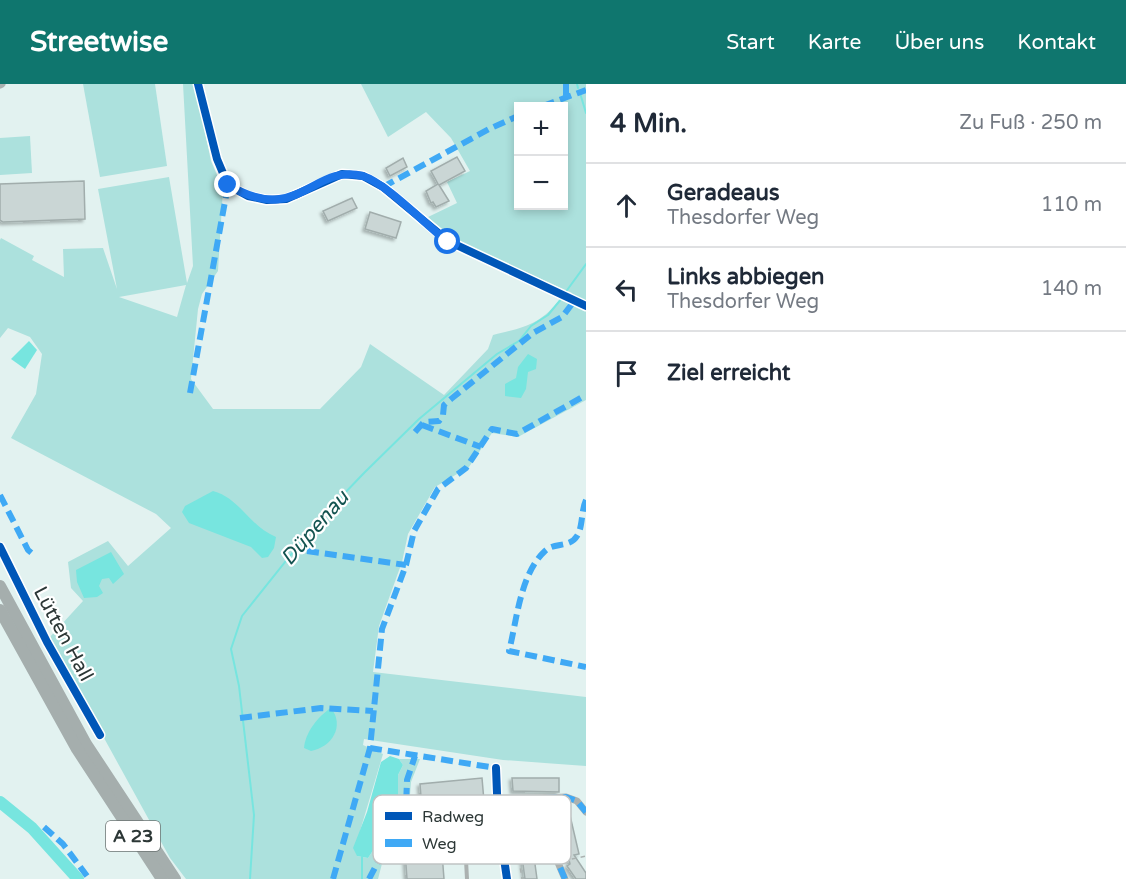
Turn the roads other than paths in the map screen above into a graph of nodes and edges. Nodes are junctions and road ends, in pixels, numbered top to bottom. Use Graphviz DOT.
graph roads {
  1 [pos="198,84"];
  2 [pos="586,306"];
  3 [pos="0,547"];
  4 [pos="0,586"];
  5 [pos="0,609"];
  6 [pos="100,735"];
  7 [pos="496,768"];
  8 [pos="498,795"];
  9 [pos="571,798"];
  10 [pos="586,812"];
  11 [pos="466,864"];
  12 [pos="504,864"];
  13 [pos="557,864"];
  14 [pos="162,879"];
  15 [pos="175,879"];
  16 [pos="467,879"];
  17 [pos="507,879"];
  18 [pos="565,879"];
  1 -- 2 [label="street"];
  3 -- 6 [label="street, Lütten Hall"];
  4 -- 15 [label="highway, A 23"];
  5 -- 14 [label="highway, A 23"];
  7 -- 8 [label="street"];
  9 -- 10 [label="street"];
  11 -- 16 [label="lane"];
  12 -- 17 [label="street"];
  13 -- 18 [label="street"];
}
